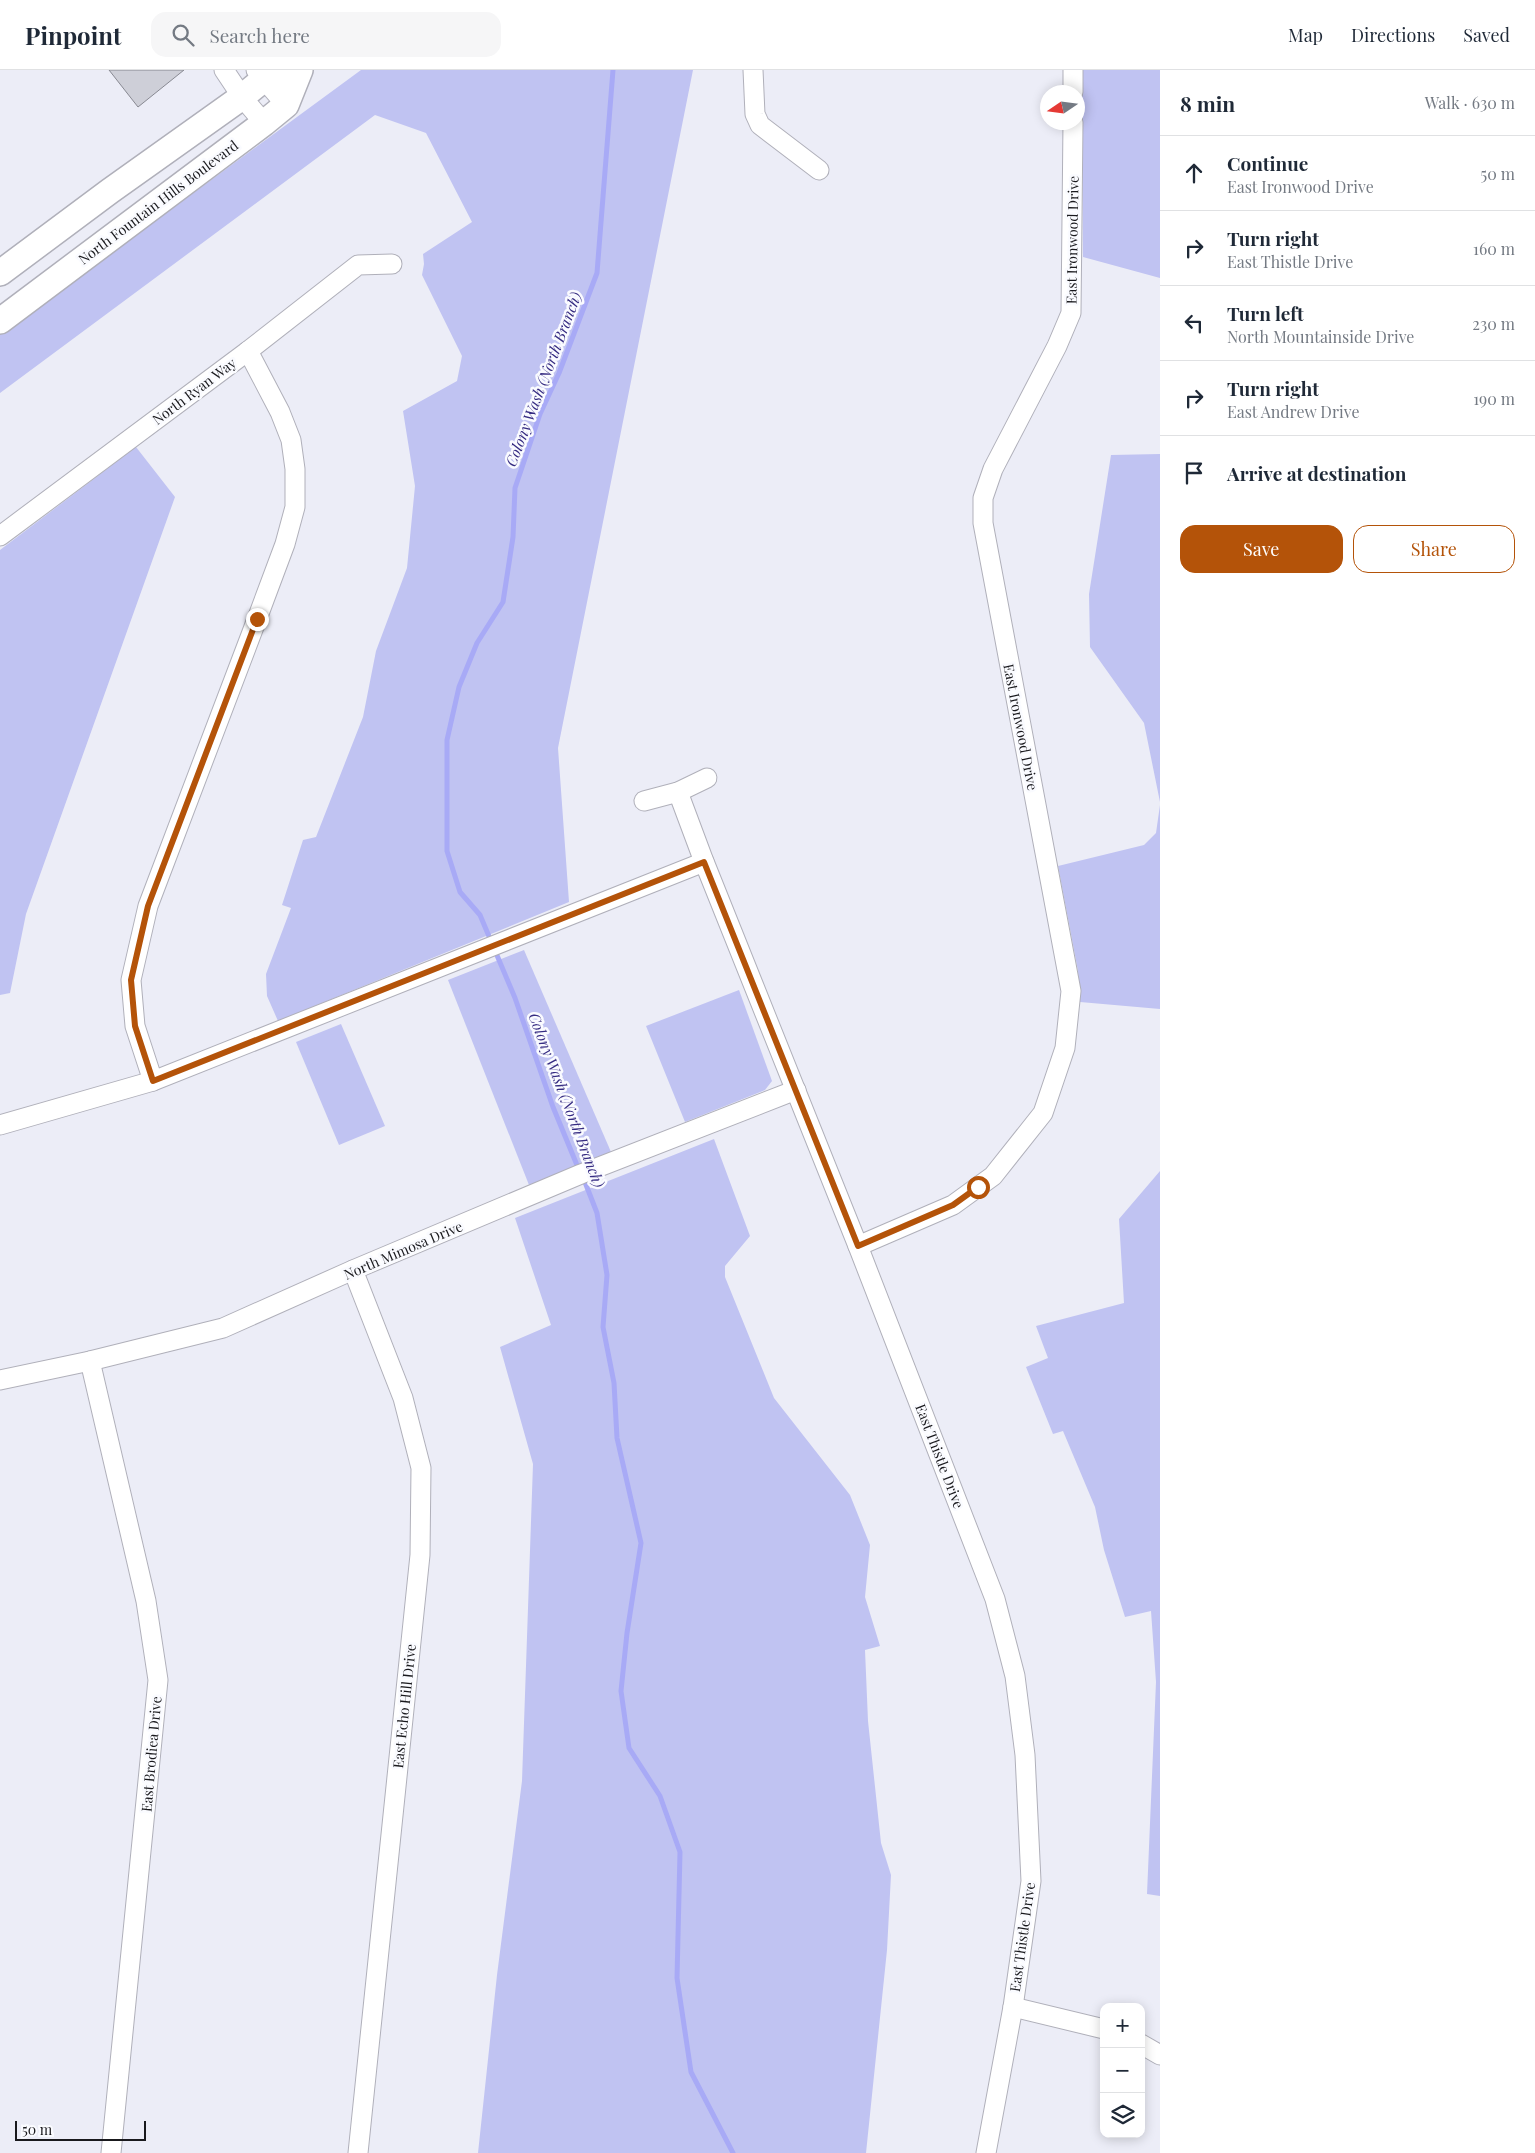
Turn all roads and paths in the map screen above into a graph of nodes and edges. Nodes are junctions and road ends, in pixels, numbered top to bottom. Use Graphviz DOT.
graph roads {
  1 [pos="224,70"];
  2 [pos="299,70"];
  3 [pos="753,70"];
  4 [pos="1073,70"];
  5 [pos="260,75"];
  6 [pos="1073,85"];
  7 [pos="242,97"];
  8 [pos="286,105"];
  9 [pos="264,123"];
  10 [pos="1073,130"];
  11 [pos="819,170"];
  12 [pos="392,264"];
  13 [pos="0,273"];
  14 [pos="0,321"];
  15 [pos="248,351"];
  16 [pos="0,536"];
  17 [pos="707,778"];
  18 [pos="678,792"];
  19 [pos="644,801"];
  20 [pos="704,862"];
  21 [pos="153,1081"];
  22 [pos="796,1090"];
  23 [pos="0,1125"];
  24 [pos="858,1246"];
  25 [pos="353,1270"];
  26 [pos="90,1361"];
  27 [pos="0,1380"];
  28 [pos="1013,2007"];
  29 [pos="1100,2028"];
  30 [pos="1145,2046"];
  31 [pos="1160,2055"];
  32 [pos="111,2153"];
  33 [pos="358,2153"];
  34 [pos="986,2153"];
  1 -- 7 [label="street"];
  2 -- 5 [label="main road, North Fountain Hills Boulevard"];
  2 -- 8 [label="main road, North Fountain Hills Boulevard"];
  3 -- 11 [label="street"];
  4 -- 6 [label="street"];
  5 -- 7 [label="main road, North Fountain Hills Boulevard"];
  5 -- 8 [label="street"];
  7 -- 9 [label="street"];
  7 -- 13 [label="main road, North Fountain Hills Boulevard"];
  8 -- 9 [label="main road, North Fountain Hills Boulevard"];
  9 -- 14 [label="main road, North Fountain Hills Boulevard"];
  10 -- 24 [label="street, East Ironwood Drive"];
  12 -- 15 [label="street, North Ryan Way"];
  15 -- 16 [label="street, North Ryan Way"];
  15 -- 21 [label="street"];
  17 -- 18 [label="street"];
  18 -- 19 [label="street"];
  18 -- 20 [label="street, East Thistle Drive"];
  20 -- 21 [label="street"];
  20 -- 22 [label="street, East Thistle Drive"];
  21 -- 23 [label="street"];
  22 -- 24 [label="street, East Thistle Drive"];
  22 -- 25 [label="street, North Mimosa Drive"];
  24 -- 28 [label="street, East Thistle Drive"];
  25 -- 26 [label="street, North Mimosa Drive"];
  25 -- 33 [label="street, East Echo Hill Drive"];
  26 -- 27 [label="street, North Mimosa Drive"];
  26 -- 32 [label="street, East Brodiea Drive"];
  28 -- 29 [label="street"];
  28 -- 34 [label="street, East Thistle Drive"];
  30 -- 31 [label="street"];
}
